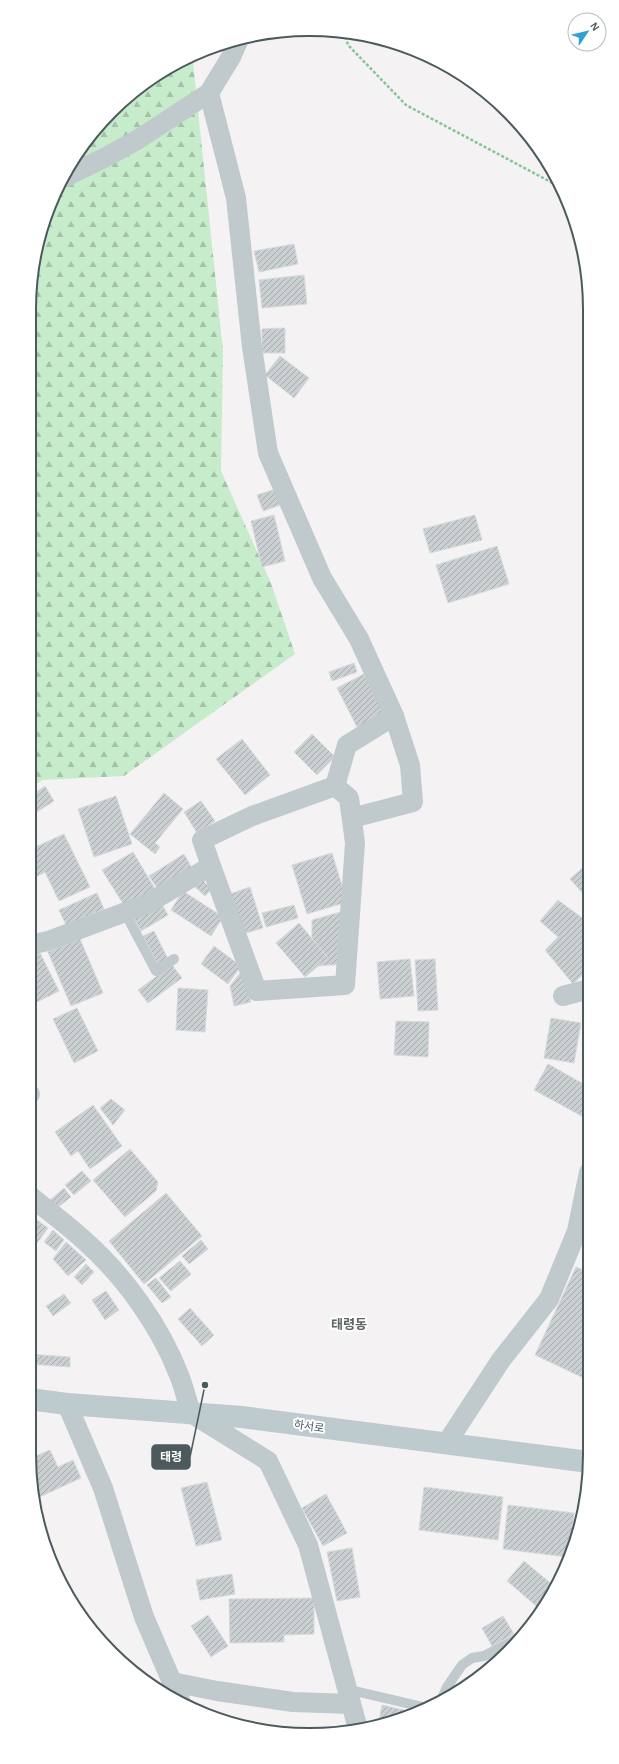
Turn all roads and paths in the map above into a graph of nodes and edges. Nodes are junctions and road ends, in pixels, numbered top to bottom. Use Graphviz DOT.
graph roads {
  1 [pos="346,38"];
  2 [pos="236,46"];
  3 [pos="208,93"];
  4 [pos="73,173"];
  5 [pos="551,182"];
  6 [pos="394,716"];
  7 [pos="335,786"];
  8 [pos="352,818"];
  9 [pos="211,866"];
  10 [pos="125,913"];
  11 [pos="36,944"];
  12 [pos="174,959"];
  13 [pos="583,991"];
  14 [pos="563,996"];
  15 [pos="36,1201"];
  16 [pos="583,1202"];
  17 [pos="36,1399"];
  18 [pos="67,1404"];
  19 [pos="191,1413"];
  20 [pos="446,1444"];
  21 [pos="583,1461"];
  22 [pos="506,1645"];
  23 [pos="172,1682"];
  24 [pos="445,1692"];
  25 [pos="177,1693"];
  26 [pos="348,1696"];
  27 [pos="416,1706"];
  28 [pos="357,1724"];
  1 -- 5 [label="path"];
  2 -- 3 [label="street"];
  3 -- 4 [label="street"];
  3 -- 6 [label="street"];
  6 -- 7 [label="street"];
  6 -- 8 [label="street"];
  7 -- 8 [label="street"];
  7 -- 9 [label="street"];
  8 -- 9 [label="street"];
  9 -- 10 [label="street"];
  10 -- 11 [label="street"];
  10 -- 12 [label="lane"];
  13 -- 14 [label="street"];
  15 -- 19 [label="street"];
  16 -- 20 [label="street"];
  17 -- 18 [label="street, 하서로"];
  18 -- 19 [label="street, 하서로"];
  18 -- 23 [label="street"];
  19 -- 20 [label="street, 하서로"];
  19 -- 26 [label="street"];
  20 -- 21 [label="street, 하서로"];
  22 -- 24 [label="lane"];
  23 -- 25 [label="street"];
  23 -- 26 [label="street"];
  26 -- 27 [label="lane"];
  26 -- 28 [label="street"];
}
